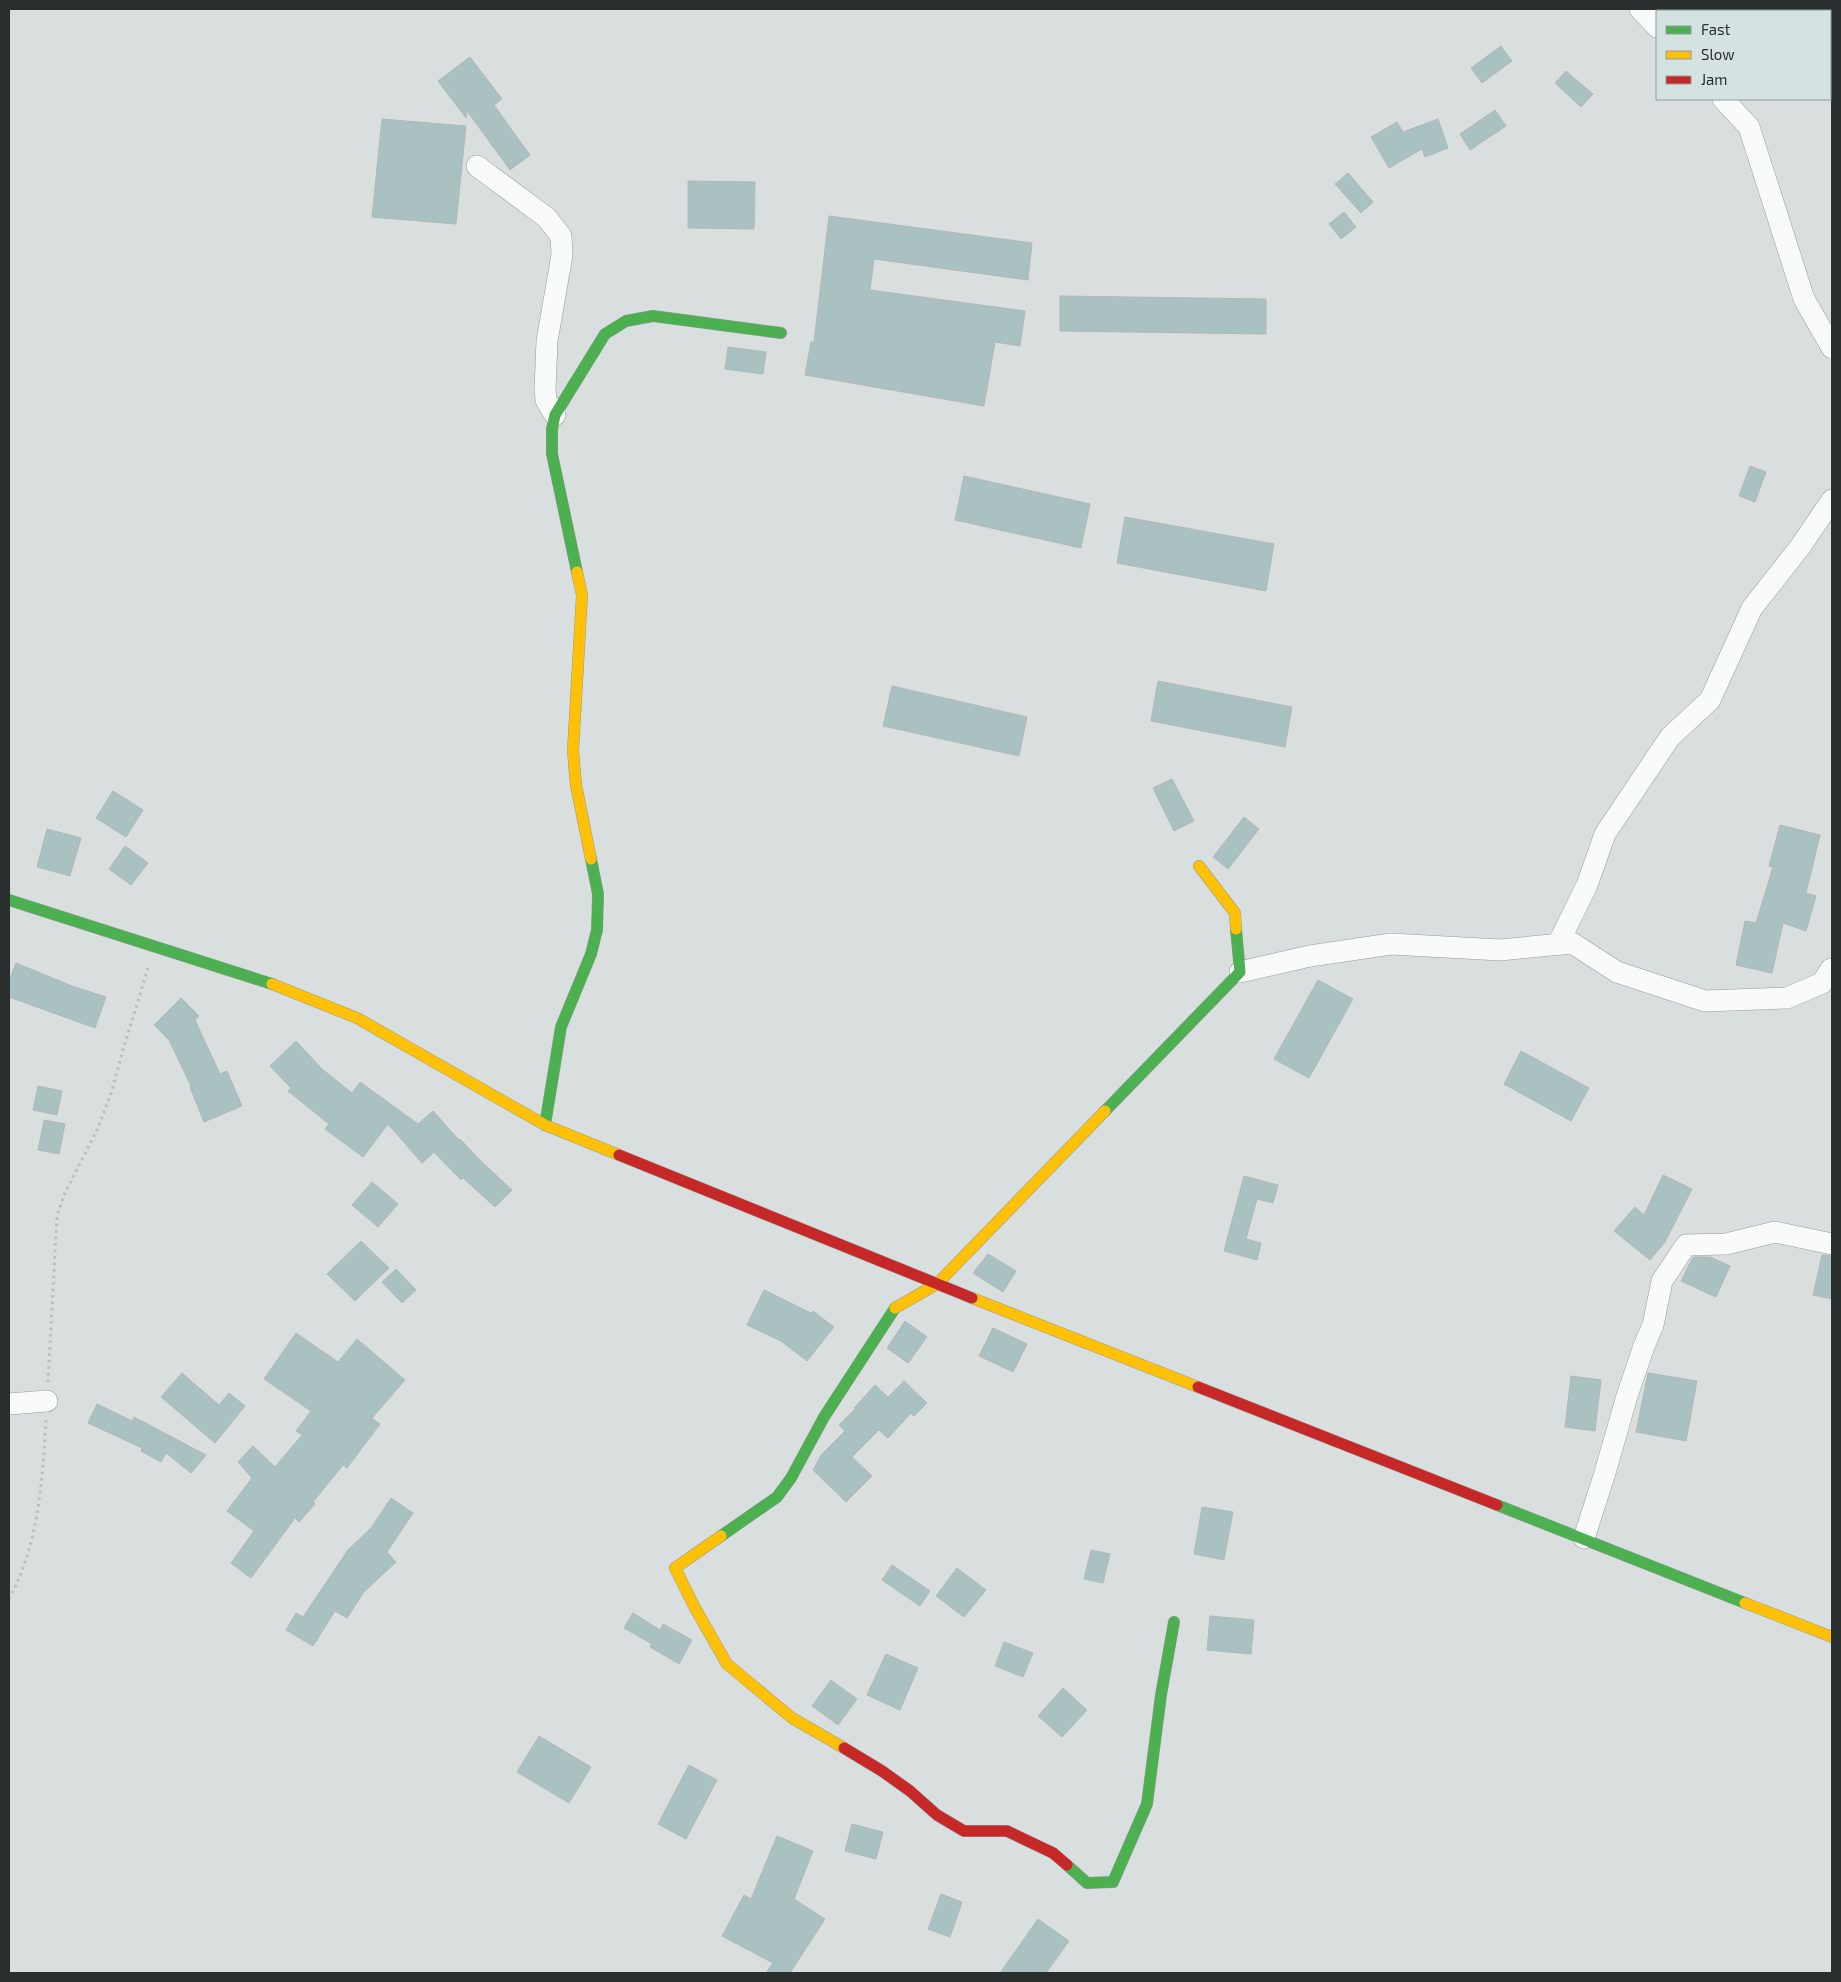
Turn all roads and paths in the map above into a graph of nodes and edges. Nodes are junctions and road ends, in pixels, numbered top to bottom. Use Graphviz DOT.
graph roads {
  1 [pos="1640,9"];
  2 [pos="1656,26"];
  3 [pos="1725,100"];
  4 [pos="477,166"];
  5 [pos="782,333"];
  6 [pos="1832,348"];
  7 [pos="555,415"];
  8 [pos="1832,500"];
  9 [pos="1199,866"];
  10 [pos="9,900"];
  11 [pos="1558,944"];
  12 [pos="155,946"];
  13 [pos="1831,969"];
  14 [pos="1240,972"];
  15 [pos="544,1125"];
  16 [pos="1832,1244"];
  17 [pos="936,1284"];
  18 [pos="47,1401"];
  19 [pos="9,1404"];
  20 [pos="1584,1538"];
  21 [pos="9,1599"];
  22 [pos="1174,1622"];
  23 [pos="1832,1636"];
  1 -- 2 [label="street"];
  3 -- 6 [label="street"];
  4 -- 7 [label="street"];
  5 -- 7 [label="street"];
  7 -- 15 [label="street"];
  8 -- 11 [label="street"];
  9 -- 14 [label="street"];
  10 -- 12 [label="street"];
  11 -- 13 [label="street"];
  11 -- 14 [label="street"];
  12 -- 15 [label="street"];
  12 -- 18 [label="path"];
  14 -- 17 [label="street"];
  15 -- 17 [label="street"];
  16 -- 20 [label="street"];
  17 -- 20 [label="street"];
  17 -- 22 [label="street"];
  18 -- 19 [label="street"];
  18 -- 21 [label="path"];
  20 -- 23 [label="street"];
}
